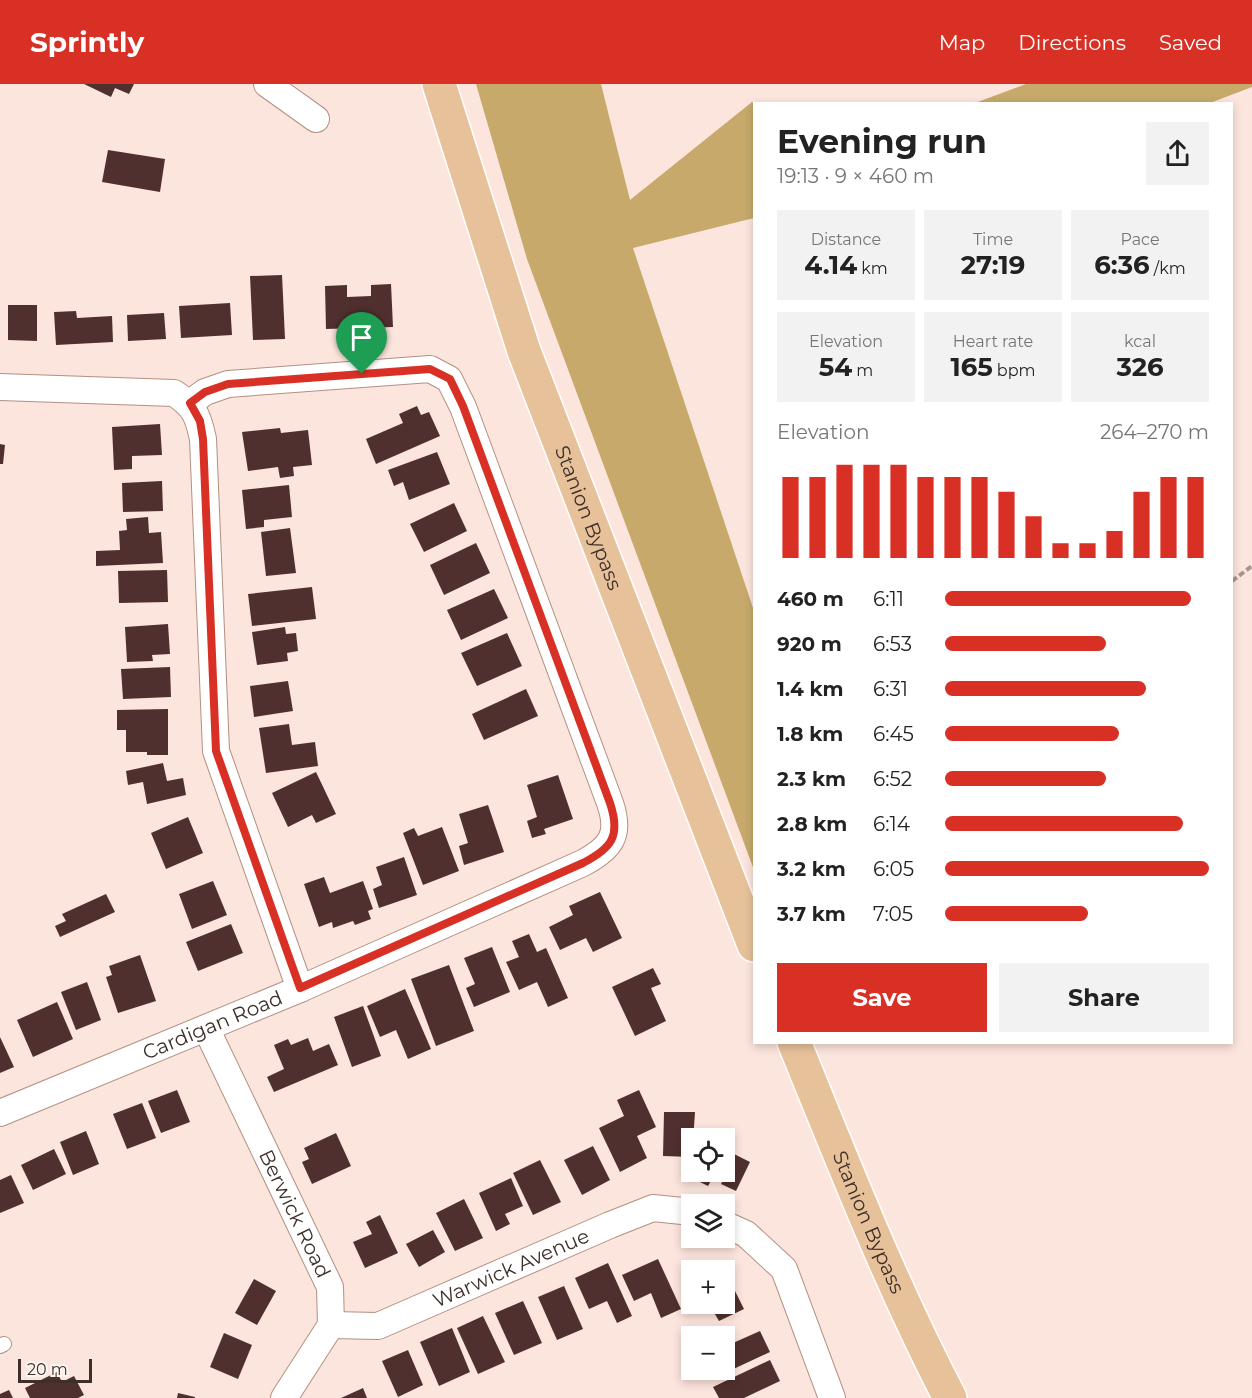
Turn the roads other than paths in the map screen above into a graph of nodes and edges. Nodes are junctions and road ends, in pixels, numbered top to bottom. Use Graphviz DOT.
graph roads {
  1 [pos="267,84"];
  2 [pos="439,84"];
  3 [pos="316,119"];
  4 [pos="0,387"];
  5 [pos="190,403"];
  6 [pos="753,942"];
  7 [pos="300,988"];
  8 [pos="206,1028"];
  9 [pos="795,1044"];
  10 [pos="0,1113"];
  11 [pos="681,1211"];
  12 [pos="735,1229"];
  13 [pos="331,1325"];
  14 [pos="284,1398"];
  15 [pos="832,1398"];
  16 [pos="950,1398"];
  1 -- 3 [label="street"];
  2 -- 6 [label="main road, Stanion Bypass"];
  4 -- 5 [label="street"];
  5 -- 7 [label="street"];
  5 -- 7 [label="street, Cardigan Road"];
  7 -- 8 [label="street, Cardigan Road"];
  8 -- 10 [label="street, Cardigan Road"];
  8 -- 13 [label="street, Berwick Road"];
  9 -- 16 [label="main road, Stanion Bypass"];
  11 -- 13 [label="street, Warwick Avenue"];
  12 -- 15 [label="street"];
  13 -- 14 [label="street"];
}
